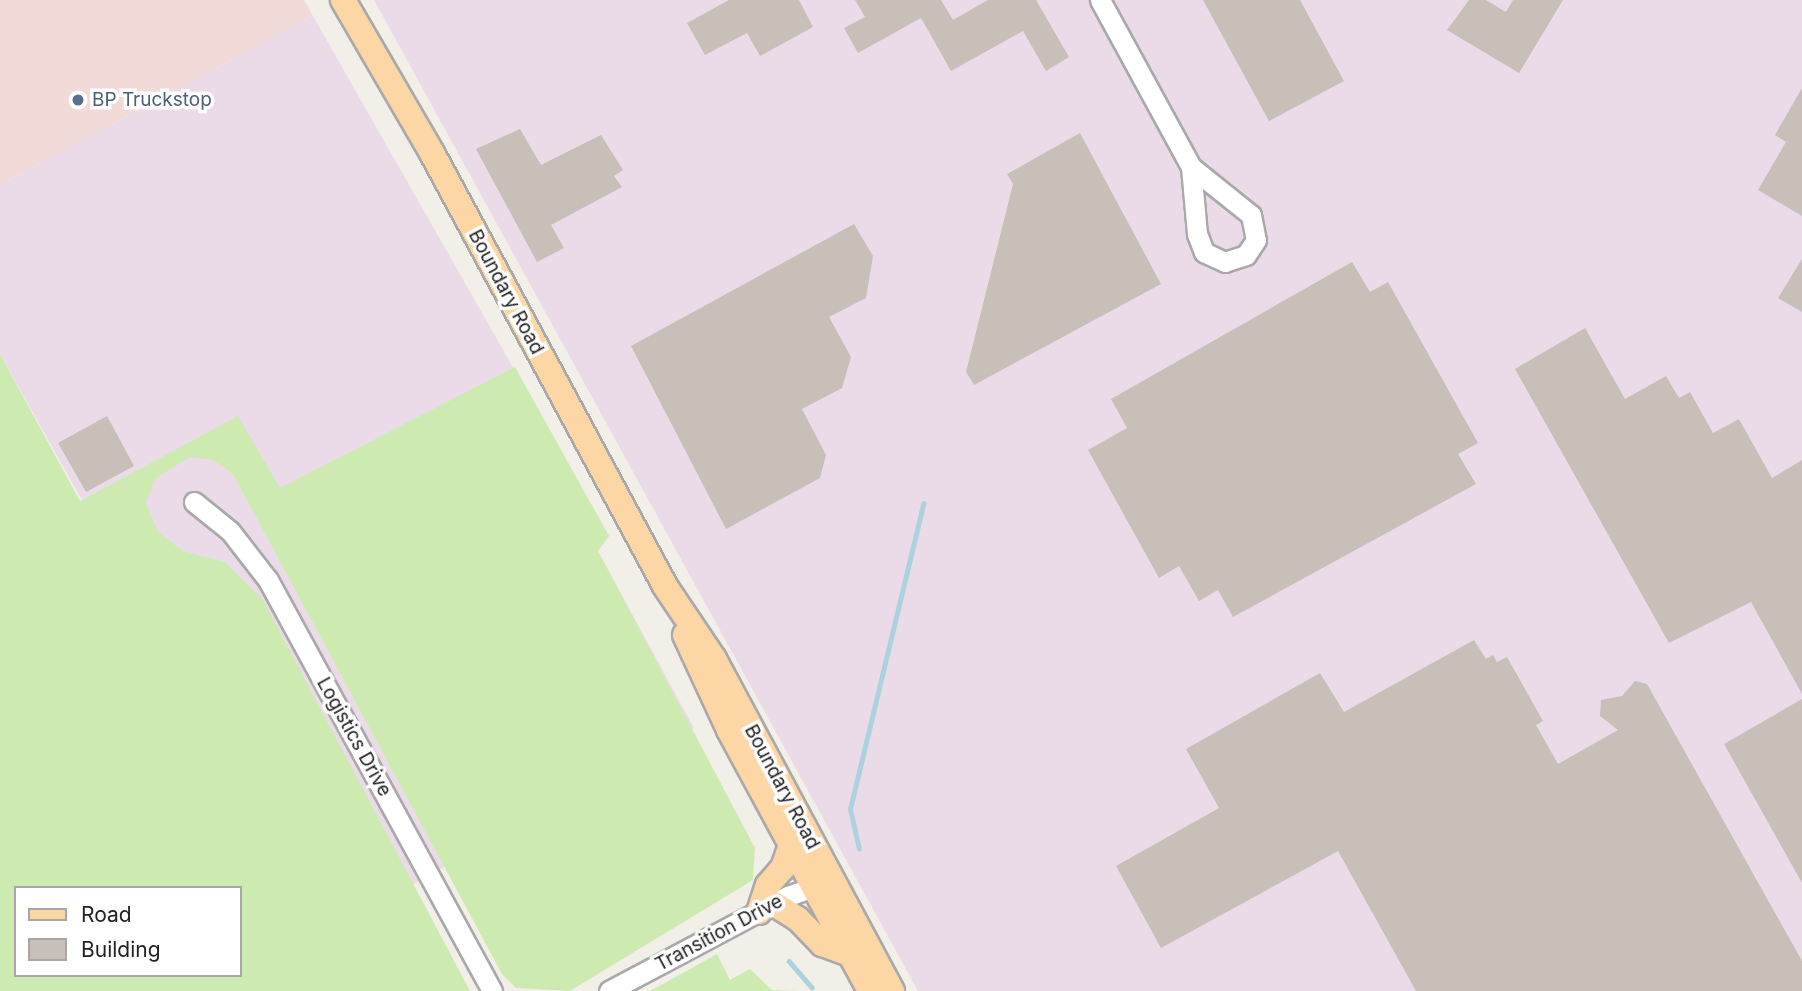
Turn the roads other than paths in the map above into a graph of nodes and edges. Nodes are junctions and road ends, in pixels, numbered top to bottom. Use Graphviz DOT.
graph roads {
  1 [pos="343,0"];
  2 [pos="1100,0"];
  3 [pos="1191,167"];
  4 [pos="194,502"];
  5 [pos="665,586"];
  6 [pos="791,845"];
  7 [pos="823,884"];
  8 [pos="767,908"];
  9 [pos="850,954"];
  10 [pos="492,991"];
  11 [pos="608,991"];
  12 [pos="870,991"];
  13 [pos="892,991"];
  1 -- 5 [label="main road, Boundary Road"];
  2 -- 3 [label="street"];
  3 -- 3 [label="street"];
  4 -- 10 [label="street, Logistics Drive"];
  5 -- 6 [label="main road, Boundary Road"];
  5 -- 7 [label="main road, Boundary Road"];
  6 -- 7 [label="main road, Boundary Road"];
  6 -- 8 [label="main road"];
  7 -- 8 [label="street, Transition Drive"];
  7 -- 9 [label="main road, Boundary Road"];
  7 -- 13 [label="main road, Boundary Road"];
  8 -- 9 [label="main road"];
  8 -- 11 [label="street, Transition Drive"];
  9 -- 12 [label="main road, Boundary Road"];
}
